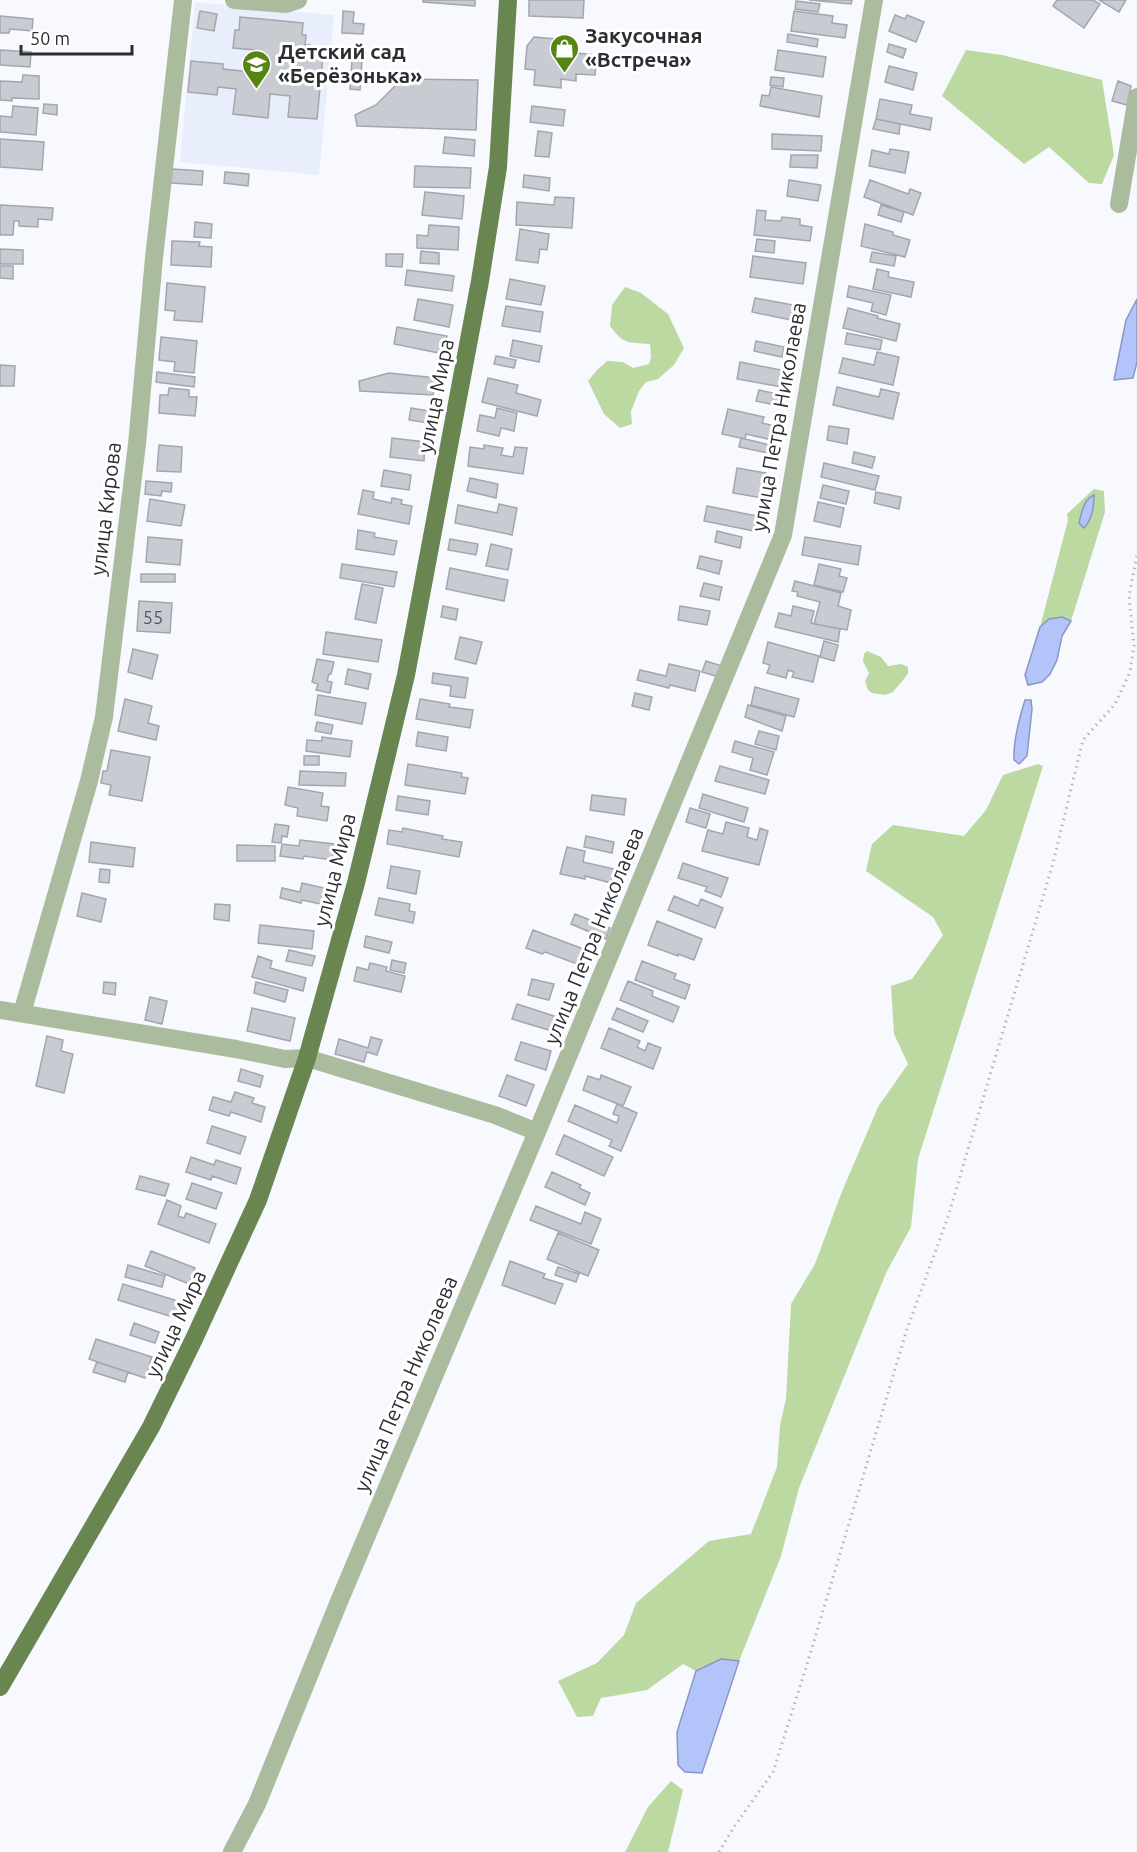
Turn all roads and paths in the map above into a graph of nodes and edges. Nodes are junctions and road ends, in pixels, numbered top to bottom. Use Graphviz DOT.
graph roads {
  1 [pos="183,0"];
  2 [pos="234,0"];
  3 [pos="298,0"];
  4 [pos="508,0"];
  5 [pos="874,0"];
  6 [pos="1137,97"];
  7 [pos="1119,204"];
  8 [pos="1137,555"];
  9 [pos="0,1010"];
  10 [pos="22,1013"];
  11 [pos="307,1058"];
  12 [pos="537,1132"];
  13 [pos="0,1687"];
  14 [pos="232,1852"];
  15 [pos="719,1852"];
  1 -- 10 [label="street, улица Кирова"];
  2 -- 3 [label="street"];
  4 -- 11 [label="main road, улица Мира"];
  5 -- 12 [label="street, улица Петра Николаева"];
  6 -- 7 [label="street"];
  8 -- 15 [label="path"];
  9 -- 10 [label="street"];
  10 -- 11 [label="street"];
  11 -- 12 [label="street"];
  11 -- 13 [label="main road, улица Мира"];
  12 -- 14 [label="street, улица Петра Николаева"];
}
